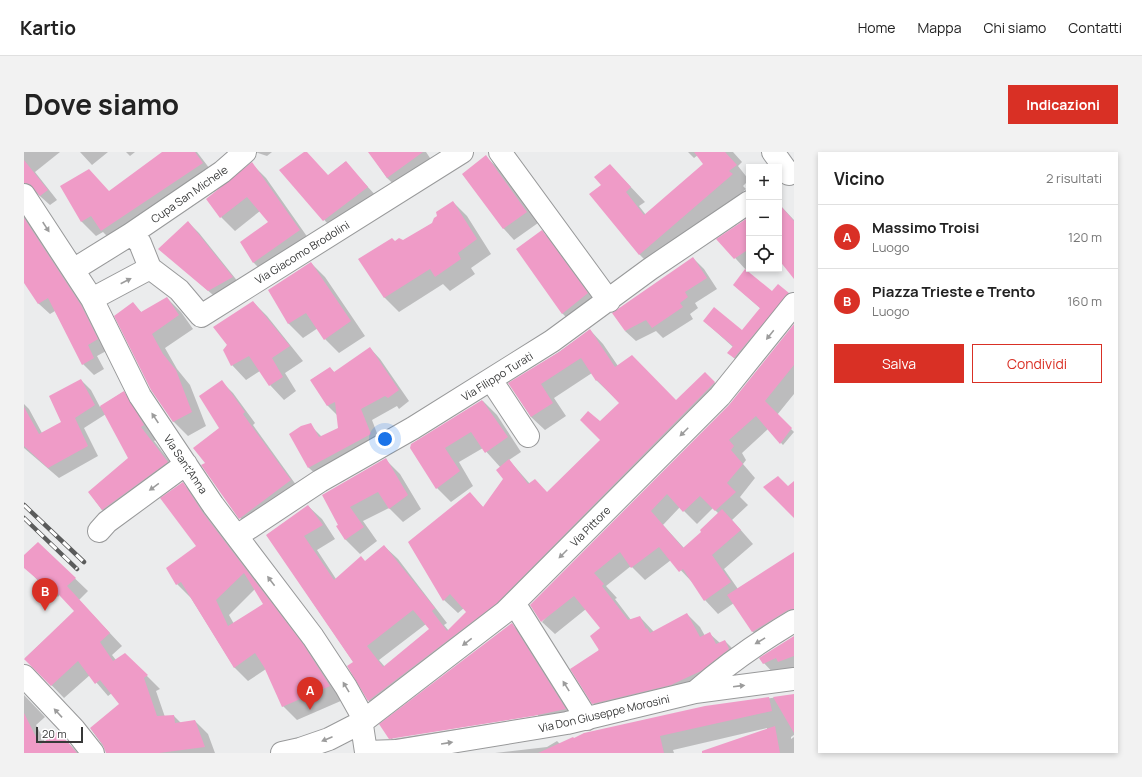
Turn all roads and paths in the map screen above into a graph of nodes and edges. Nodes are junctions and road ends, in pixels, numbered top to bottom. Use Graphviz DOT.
graph roads {
  1 [pos="245,152"];
  2 [pos="462,152"];
  3 [pos="500,152"];
  4 [pos="762,152"];
  5 [pos="773,152"];
  6 [pos="787,179"];
  7 [pos="24,195"];
  8 [pos="746,204"];
  9 [pos="131,234"];
  10 [pos="150,268"];
  11 [pos="73,270"];
  12 [pos="92,299"];
  13 [pos="609,301"];
  14 [pos="794,304"];
  15 [pos="491,380"];
  16 [pos="528,436"];
  17 [pos="186,464"];
  18 [pos="99,531"];
  19 [pos="237,536"];
  20 [pos="514,603"];
  21 [pos="794,621"];
  22 [pos="24,676"];
  23 [pos="794,679"];
  24 [pos="695,692"];
  25 [pos="587,719"];
  26 [pos="362,722"];
  27 [pos="296,752"];
  28 [pos="366,752"];
  29 [pos="93,753"];
  1 -- 9 [label="main road, Cupa San Michele"];
  2 -- 10 [label="main road, Via Giacomo Brodolini"];
  3 -- 13 [label="main road"];
  4 -- 6 [label="main road"];
  5 -- 6 [label="main road"];
  7 -- 11 [label="main road, Via Sant'Anna, one-way"];
  8 -- 13 [label="main road, Via Filippo Turati"];
  9 -- 10 [label="main road"];
  9 -- 11 [label="main road, Cupa San Michele"];
  12 -- 10 [label="main road, one-way"];
  11 -- 12 [label="main road, Via Sant'Anna"];
  17 -- 12 [label="main road, Via Sant'Anna, one-way"];
  13 -- 15 [label="main road, Via Filippo Turati"];
  14 -- 20 [label="main road, Via Pittore, one-way"];
  15 -- 16 [label="main road"];
  15 -- 19 [label="main road, Via Filippo Turati"];
  17 -- 18 [label="main road, one-way"];
  17 -- 19 [label="main road, Via Sant'Anna"];
  26 -- 19 [label="main road, Via Sant'Anna, one-way"];
  25 -- 20 [label="main road, one-way"];
  20 -- 26 [label="main road, Via Pittore, one-way"];
  21 -- 24 [label="main road, one-way"];
  29 -- 22 [label="main road, one-way"];
  24 -- 23 [label="main road, Via Don Giuseppe Morosini, one-way"];
  24 -- 25 [label="main road, Via Don Giuseppe Morosini"];
  28 -- 25 [label="main road, Via Don Giuseppe Morosini, one-way"];
  26 -- 27 [label="main road, Via Pittore, one-way"];
  26 -- 28 [label="main road, Via Sant'Anna"];
}
